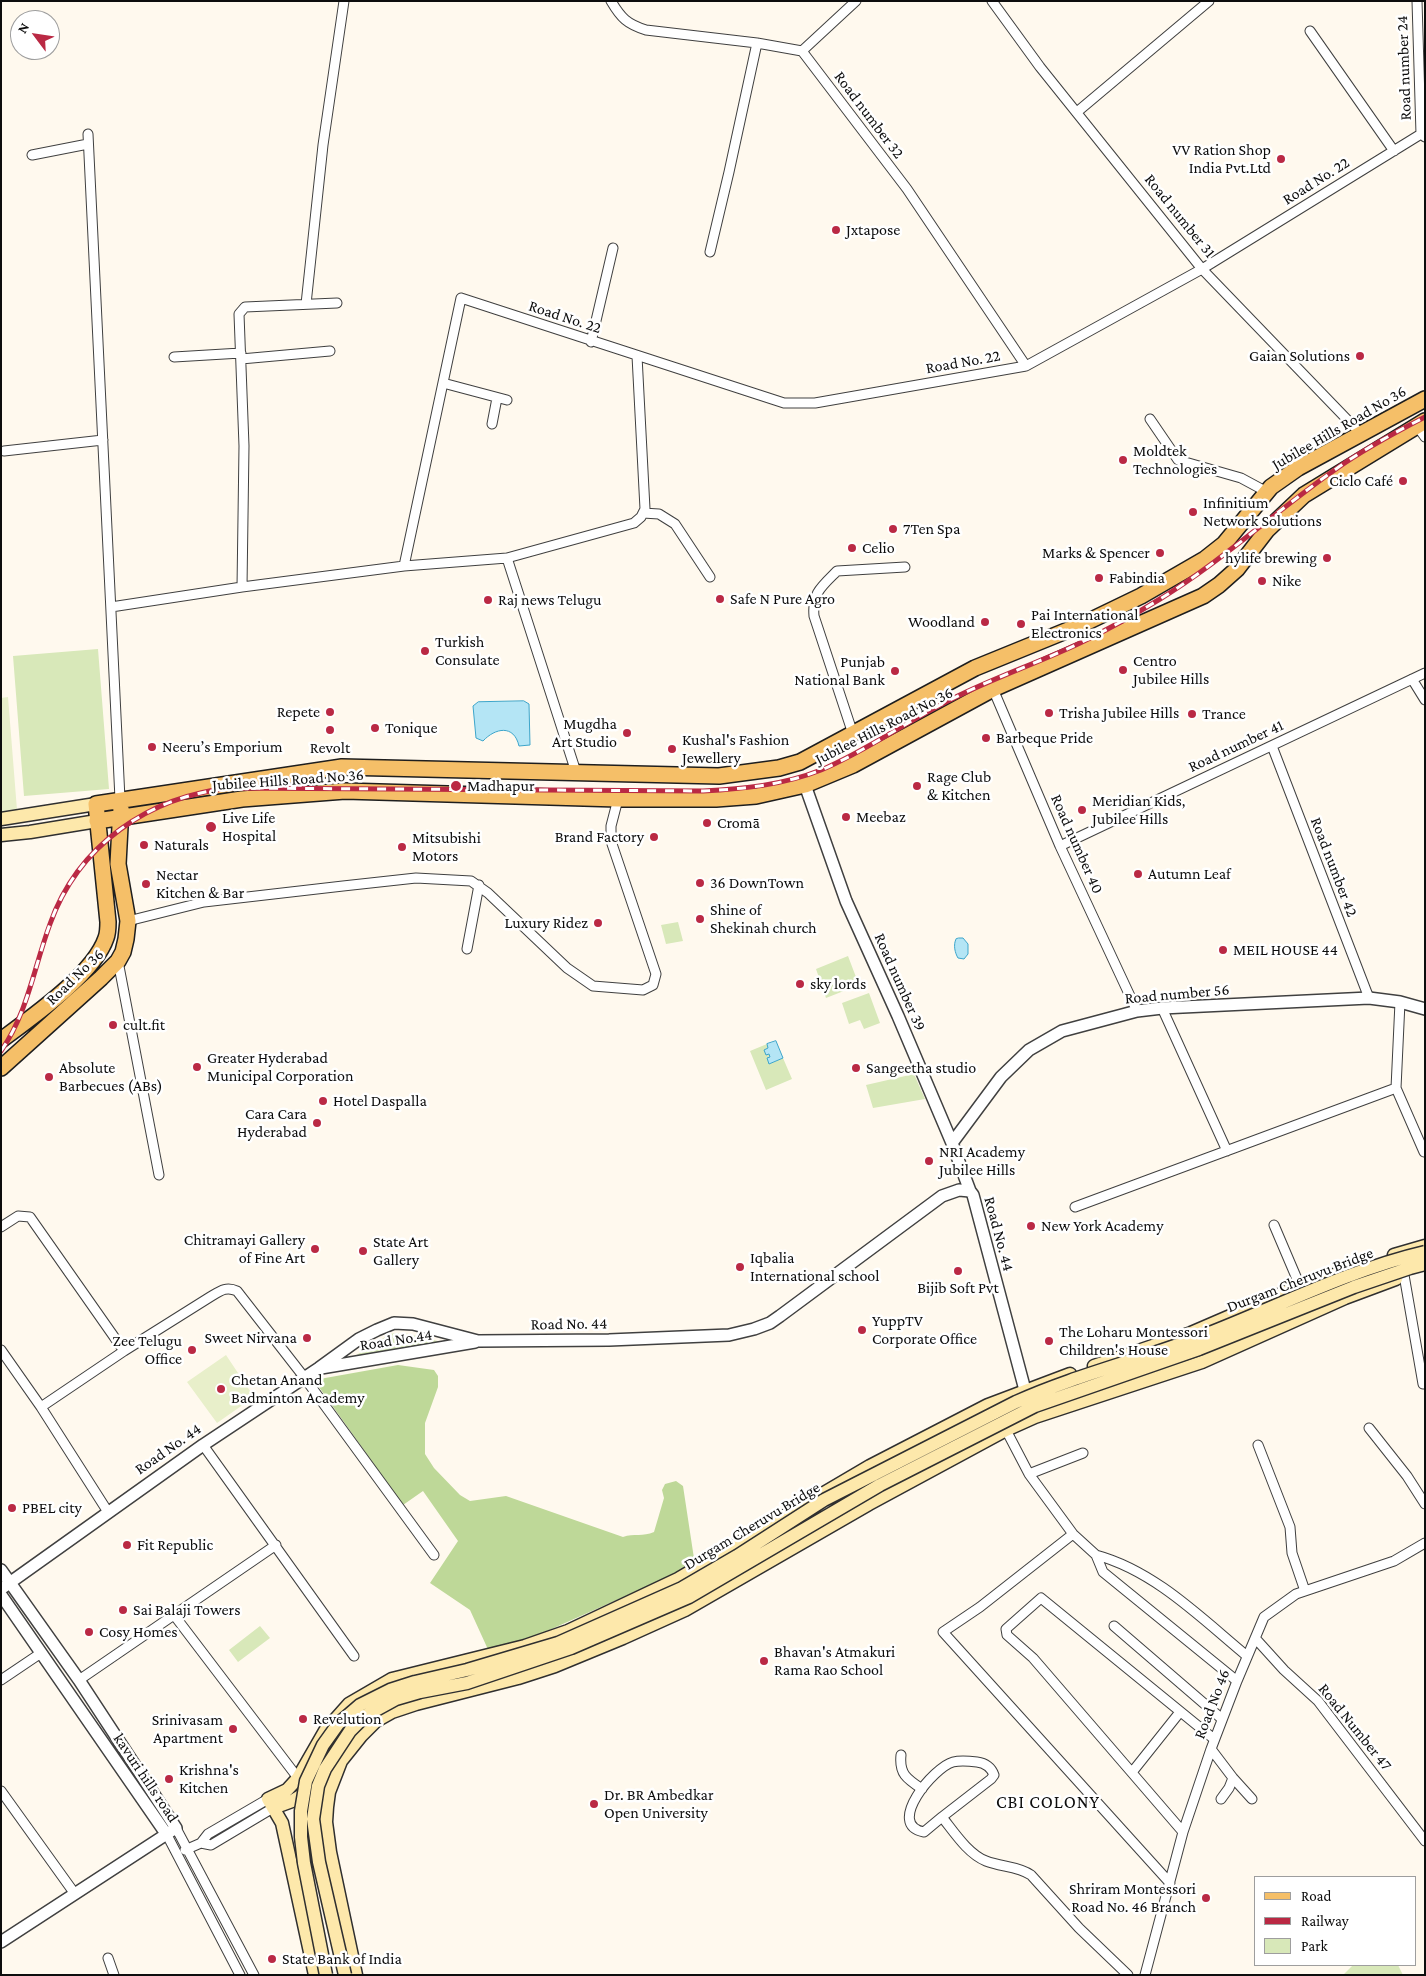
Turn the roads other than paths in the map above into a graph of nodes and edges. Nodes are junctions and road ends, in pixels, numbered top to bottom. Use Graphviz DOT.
graph roads {
  1 [pos="344,1"];
  2 [pos="611,1"];
  3 [pos="856,1"];
  4 [pos="992,1"];
  5 [pos="1208,1"];
  6 [pos="1417,1"];
  7 [pos="1310,31"];
  8 [pos="756,43"];
  9 [pos="802,51"];
  10 [pos="1077,112"];
  11 [pos="88,134"];
  12 [pos="1423,135"];
  13 [pos="88,144"];
  14 [pos="1394,151"];
  15 [pos="32,155"];
  16 [pos="613,248"];
  17 [pos="710,252"];
  18 [pos="1202,269"];
  19 [pos="337,303"];
  20 [pos="306,304"];
  21 [pos="592,342"];
  22 [pos="330,351"];
  23 [pos="241,356"];
  24 [pos="637,356"];
  25 [pos="174,357"];
  26 [pos="1026,366"];
  27 [pos="442,383"];
  28 [pos="497,398"];
  29 [pos="1425,399"];
  30 [pos="507,400"];
  31 [pos="1150,419"];
  32 [pos="492,424"];
  33 [pos="1422,428"];
  34 [pos="1362,435"];
  35 [pos="103,440"];
  36 [pos="4,451"];
  37 [pos="1268,492"];
  38 [pos="643,513"];
  39 [pos="507,558"];
  40 [pos="404,566"];
  41 [pos="905,567"];
  42 [pos="710,577"];
  43 [pos="242,587"];
  44 [pos="111,607"];
  45 [pos="1425,673"];
  46 [pos="1412,679"];
  47 [pos="993,689"];
  48 [pos="1425,700"];
  49 [pos="872,723"];
  50 [pos="852,734"];
  51 [pos="1272,746"];
  52 [pos="883,748"];
  53 [pos="576,772"];
  54 [pos="805,785"];
  55 [pos="618,798"];
  56 [pos="120,799"];
  57 [pos="96,804"];
  58 [pos="121,816"];
  59 [pos="1,819"];
  60 [pos="97,821"];
  61 [pos="1,835"];
  62 [pos="1060,846"];
  63 [pos="479,885"];
  64 [pos="128,920"];
  65 [pos="467,948"];
  66 [pos="118,961"];
  67 [pos="1369,998"];
  68 [pos="1400,1002"];
  69 [pos="1162,1008"];
  70 [pos="1425,1009"];
  71 [pos="1137,1011"];
  72 [pos="1,1040"];
  73 [pos="1,1068"];
  74 [pos="1396,1088"];
  75 [pos="952,1143"];
  76 [pos="1227,1151"];
  77 [pos="1424,1152"];
  78 [pos="159,1175"];
  79 [pos="970,1191"];
  80 [pos="1076,1207"];
  81 [pos="1274,1224"];
  82 [pos="1,1227"];
  83 [pos="1425,1246"];
  84 [pos="1425,1252"];
  85 [pos="1425,1264"];
  86 [pos="1425,1270"];
  87 [pos="1404,1275"];
  88 [pos="1300,1286"];
  89 [pos="478,1341"];
  90 [pos="1,1350"];
  91 [pos="124,1351"];
  92 [pos="319,1368"];
  93 [pos="304,1377"];
  94 [pos="1423,1384"];
  95 [pos="1025,1390"];
  96 [pos="41,1407"];
  97 [pos="1369,1428"];
  98 [pos="1006,1430"];
  99 [pos="1258,1444"];
  100 [pos="203,1445"];
  101 [pos="1083,1453"];
  102 [pos="870,1466"];
  103 [pos="1029,1474"];
  104 [pos="869,1504"];
  105 [pos="1425,1504"];
  106 [pos="108,1512"];
  107 [pos="1073,1534"];
  108 [pos="1425,1543"];
  109 [pos="276,1545"];
  110 [pos="434,1555"];
  111 [pos="1096,1555"];
  112 [pos="1,1570"];
  113 [pos="6,1586"];
  114 [pos="1305,1591"];
  115 [pos="1,1595"];
  116 [pos="174,1616"];
  117 [pos="1114,1626"];
  118 [pos="1255,1638"];
  119 [pos="41,1653"];
  120 [pos="354,1656"];
  121 [pos="1247,1656"];
  122 [pos="1,1680"];
  123 [pos="79,1680"];
  124 [pos="1237,1681"];
  125 [pos="1180,1712"];
  126 [pos="1222,1719"];
  127 [pos="1214,1739"];
  128 [pos="1211,1749"];
  129 [pos="901,1755"];
  130 [pos="1133,1771"];
  131 [pos="336,1774"];
  132 [pos="298,1778"];
  133 [pos="1234,1778"];
  134 [pos="922,1789"];
  135 [pos="1,1791"];
  136 [pos="1220,1799"];
  137 [pos="1252,1799"];
  138 [pos="270,1804"];
  139 [pos="942,1817"];
  140 [pos="171,1831"];
  141 [pos="1184,1832"];
  142 [pos="1425,1842"];
  143 [pos="188,1848"];
  144 [pos="178,1853"];
  145 [pos="1170,1883"];
  146 [pos="75,1894"];
  147 [pos="1,1942"];
  148 [pos="108,1958"];
  149 [pos="251,1974"];
  150 [pos="114,1975"];
  151 [pos="240,1975"];
  152 [pos="315,1975"];
  153 [pos="326,1975"];
  154 [pos="345,1975"];
  155 [pos="356,1975"];
  156 [pos="1128,1975"];
  157 [pos="1145,1975"];
  1 -- 20 [label="street"];
  2 -- 8 [label="street"];
  3 -- 9 [label="street"];
  4 -- 10 [label="street, Road number 31"];
  5 -- 10 [label="street"];
  6 -- 12 [label="street, Road number 24"];
  7 -- 14 [label="street"];
  8 -- 9 [label="street"];
  8 -- 17 [label="street"];
  9 -- 26 [label="street, Road number 32"];
  10 -- 18 [label="street, Road number 31"];
  11 -- 13 [label="street"];
  12 -- 14 [label="street, Road No. 22"];
  13 -- 15 [label="street"];
  13 -- 35 [label="street"];
  14 -- 18 [label="street, Road No. 22"];
  16 -- 21 [label="street"];
  18 -- 26 [label="street, Road No. 22"];
  18 -- 34 [label="street, Road number 31"];
  19 -- 20 [label="street"];
  20 -- 23 [label="street"];
  21 -- 24 [label="street, Road No. 22"];
  21 -- 27 [label="street, Road No. 22"];
  22 -- 23 [label="street"];
  23 -- 25 [label="street"];
  23 -- 43 [label="street"];
  24 -- 26 [label="street, Road No. 22"];
  24 -- 38 [label="street"];
  27 -- 28 [label="street"];
  27 -- 40 [label="street"];
  28 -- 30 [label="street"];
  28 -- 32 [label="street"];
  29 -- 34 [label="main road, Jubilee Hills Road No 36"];
  31 -- 37 [label="street"];
  33 -- 47 [label="main road, Jubilee Hills Road No 36"];
  34 -- 37 [label="main road, Jubilee Hills Road No 36"];
  35 -- 36 [label="street"];
  35 -- 44 [label="street"];
  37 -- 49 [label="main road, Jubilee Hills Road No 36"];
  38 -- 39 [label="street"];
  38 -- 42 [label="street"];
  39 -- 40 [label="street"];
  39 -- 53 [label="street"];
  40 -- 43 [label="street"];
  41 -- 50 [label="street"];
  43 -- 44 [label="street"];
  44 -- 56 [label="street"];
  45 -- 46 [label="street, Road number 41"];
  46 -- 48 [label="street"];
  46 -- 51 [label="street, Road number 41"];
  47 -- 52 [label="main road, Jubilee Hills Road No 36"];
  47 -- 62 [label="street, Road number 40"];
  49 -- 50 [label="main road, Jubilee Hills Road No 36"];
  49 -- 52 [label="main road"];
  50 -- 53 [label="main road, Jubilee Hills Road No 36"];
  51 -- 62 [label="street, Road number 41"];
  51 -- 67 [label="street, Road number 42"];
  52 -- 54 [label="main road, Jubilee Hills Road No 36"];
  53 -- 56 [label="main road, Jubilee Hills Road No 36"];
  54 -- 55 [label="main road, Jubilee Hills Road No 36"];
  54 -- 75 [label="street, Road number 39"];
  55 -- 58 [label="main road, Jubilee Hills Road No 36"];
  55 -- 63 [label="street"];
  56 -- 57 [label="main road, Jubilee Hills Road No 36"];
  56 -- 58 [label="main road, Road No 36"];
  57 -- 59 [label="main road"];
  57 -- 60 [label="main road, Road No 36"];
  58 -- 60 [label="main road, Jubilee Hills Road No 36"];
  58 -- 64 [label="main road, Road No 36"];
  60 -- 61 [label="main road"];
  60 -- 72 [label="main road, Road No 36"];
  62 -- 71 [label="street, Road number 40"];
  63 -- 64 [label="street"];
  63 -- 65 [label="street"];
  64 -- 66 [label="main road, Road No 36"];
  66 -- 73 [label="main road, Road No 36"];
  66 -- 78 [label="street"];
  67 -- 68 [label="street, Road number 56"];
  67 -- 69 [label="street, Road number 56"];
  68 -- 70 [label="street, Road number 56"];
  68 -- 74 [label="street"];
  69 -- 71 [label="street, Road number 56"];
  69 -- 76 [label="street"];
  71 -- 75 [label="street, Road number 56"];
  74 -- 76 [label="street"];
  74 -- 77 [label="street"];
  75 -- 79 [label="street, Road number 39"];
  76 -- 80 [label="street"];
  79 -- 89 [label="street, Road No. 44"];
  79 -- 95 [label="street, Road No. 44"];
  81 -- 88 [label="street"];
  82 -- 91 [label="street"];
  83 -- 88 [label="main road"];
  84 -- 153 [label="main road, Durgam Cheruvu Bridge, bridge"];
  85 -- 154 [label="main road, Durgam Cheruvu Bridge, bridge"];
  86 -- 87 [label="main road"];
  87 -- 94 [label="street"];
  87 -- 98 [label="main road"];
  88 -- 95 [label="main road"];
  89 -- 92 [label="street, Road No.44"];
  89 -- 92 [label="street, Road No. 44"];
  90 -- 96 [label="street"];
  91 -- 93 [label="street"];
  91 -- 96 [label="street"];
  92 -- 93 [label="street, Road No. 44"];
  93 -- 100 [label="street, Road No. 44"];
  93 -- 110 [label="street"];
  95 -- 102 [label="main road"];
  96 -- 106 [label="street"];
  97 -- 105 [label="street"];
  98 -- 103 [label="street"];
  98 -- 104 [label="main road"];
  99 -- 114 [label="street"];
  100 -- 106 [label="street, Road No. 44"];
  100 -- 109 [label="street"];
  101 -- 103 [label="street"];
  102 -- 104 [label="main road"];
  102 -- 132 [label="main road"];
  103 -- 107 [label="street"];
  104 -- 131 [label="main road"];
  106 -- 113 [label="street, Road No. 44"];
  107 -- 111 [label="street"];
  107 -- 145 [label="street"];
  108 -- 114 [label="street, Road No 46"];
  109 -- 116 [label="street"];
  109 -- 120 [label="street"];
  111 -- 121 [label="street"];
  111 -- 124 [label="street"];
  112 -- 113 [label="street, kavuri hills road"];
  113 -- 123 [label="street, kavuri hills road"];
  114 -- 118 [label="street, Road No 46"];
  115 -- 119 [label="street, kavuri hills road"];
  116 -- 123 [label="street"];
  116 -- 132 [label="street"];
  117 -- 126 [label="street"];
  118 -- 121 [label="street, Road No 46"];
  118 -- 142 [label="street, Road Number 47"];
  119 -- 122 [label="street"];
  119 -- 140 [label="street, kavuri hills road"];
  121 -- 124 [label="street, Road No 46"];
  123 -- 140 [label="street, kavuri hills road"];
  124 -- 126 [label="street, Road No 46"];
  125 -- 127 [label="street"];
  125 -- 130 [label="street"];
  125 -- 130 [label="street"];
  126 -- 127 [label="street, Road No 46"];
  127 -- 128 [label="street, Road No 46"];
  128 -- 133 [label="street"];
  128 -- 141 [label="street, Road No 46"];
  129 -- 134 [label="street"];
  130 -- 141 [label="street"];
  131 -- 138 [label="main road"];
  131 -- 155 [label="main road"];
  132 -- 138 [label="main road"];
  133 -- 136 [label="street"];
  133 -- 137 [label="street"];
  134 -- 139 [label="street"];
  134 -- 139 [label="street"];
  135 -- 146 [label="street"];
  138 -- 143 [label="street"];
  138 -- 152 [label="main road"];
  139 -- 156 [label="street"];
  140 -- 143 [label="street, kavuri hills road"];
  140 -- 144 [label="street"];
  140 -- 146 [label="street, kavuri hills road"];
  141 -- 145 [label="street, Road No 46"];
  143 -- 144 [label="street"];
  143 -- 149 [label="street, kavuri hills road"];
  144 -- 151 [label="street"];
  145 -- 157 [label="street, Road No 46"];
  146 -- 147 [label="street, kavuri hills road"];
  148 -- 150 [label="street"];
}
